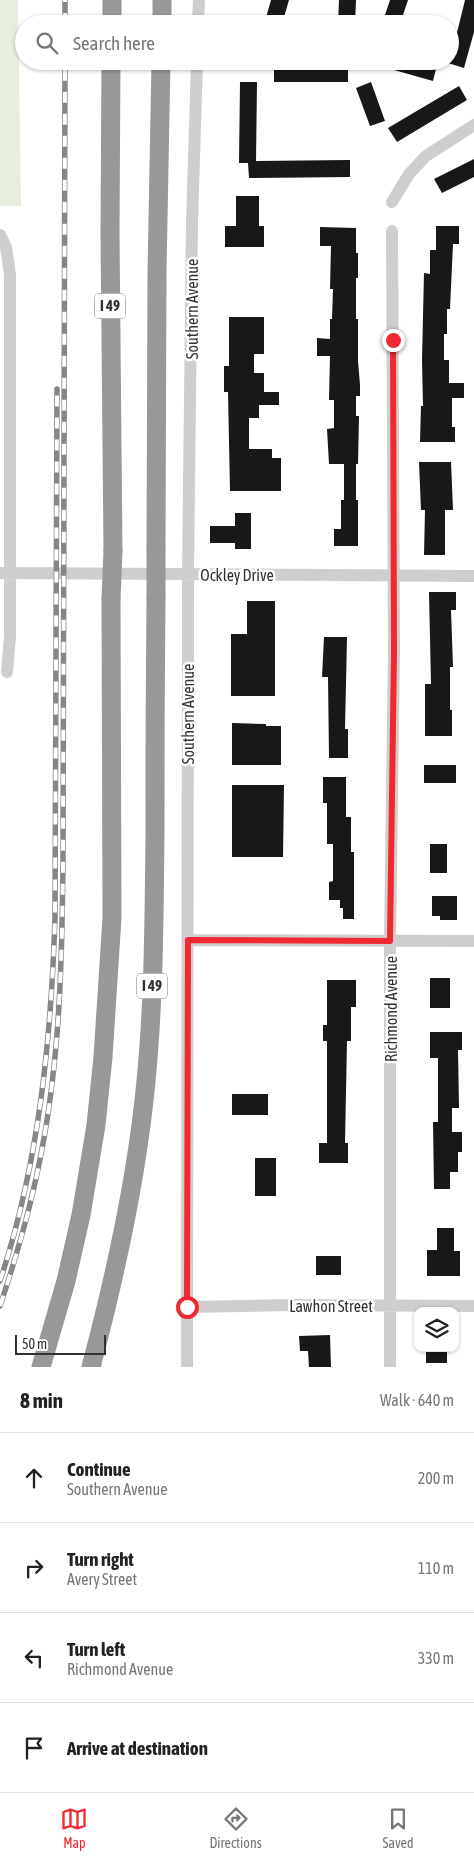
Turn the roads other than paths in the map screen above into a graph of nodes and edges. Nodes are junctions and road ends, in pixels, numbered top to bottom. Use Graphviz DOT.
graph roads {
  1 [pos="112,0"];
  2 [pos="162,0"];
  3 [pos="199,0"];
  4 [pos="112,15"];
  5 [pos="162,15"];
  6 [pos="198,15"];
  7 [pos="111,70"];
  8 [pos="160,70"];
  9 [pos="197,70"];
  10 [pos="474,125"];
  11 [pos="392,202"];
  12 [pos="392,231"];
  13 [pos="0,235"];
  14 [pos="5,573"];
  15 [pos="188,574"];
  16 [pos="394,575"];
  17 [pos="474,576"];
  18 [pos="7,672"];
  19 [pos="188,940"];
  20 [pos="390,941"];
  21 [pos="474,941"];
  22 [pos="391,1306"];
  23 [pos="474,1306"];
  24 [pos="187,1307"];
  25 [pos="41,1367"];
  26 [pos="91,1367"];
  27 [pos="187,1367"];
  28 [pos="390,1367"];
  1 -- 4 [label="highway"];
  2 -- 5 [label="highway"];
  3 -- 6 [label="street"];
  7 -- 25 [label="highway, I 49, bridge"];
  8 -- 26 [label="highway, I 49, bridge"];
  9 -- 15 [label="street, Southern Avenue"];
  10 -- 11 [label="street"];
  12 -- 16 [label="street, Richmond Avenue"];
  13 -- 14 [label="street"];
  14 -- 15 [label="street, Ockley Drive"];
  14 -- 18 [label="street"];
  15 -- 16 [label="street, Ockley Drive"];
  15 -- 19 [label="street, Southern Avenue"];
  16 -- 17 [label="street, Ockley Drive"];
  16 -- 20 [label="street, Richmond Avenue"];
  19 -- 20 [label="street"];
  19 -- 24 [label="street, Southern Avenue"];
  20 -- 21 [label="street"];
  20 -- 22 [label="street, Richmond Avenue"];
  22 -- 23 [label="street, Lawhon Street"];
  22 -- 24 [label="street, Lawhon Street"];
  22 -- 28 [label="street, Richmond Avenue"];
  24 -- 27 [label="street, Southern Avenue"];
}
